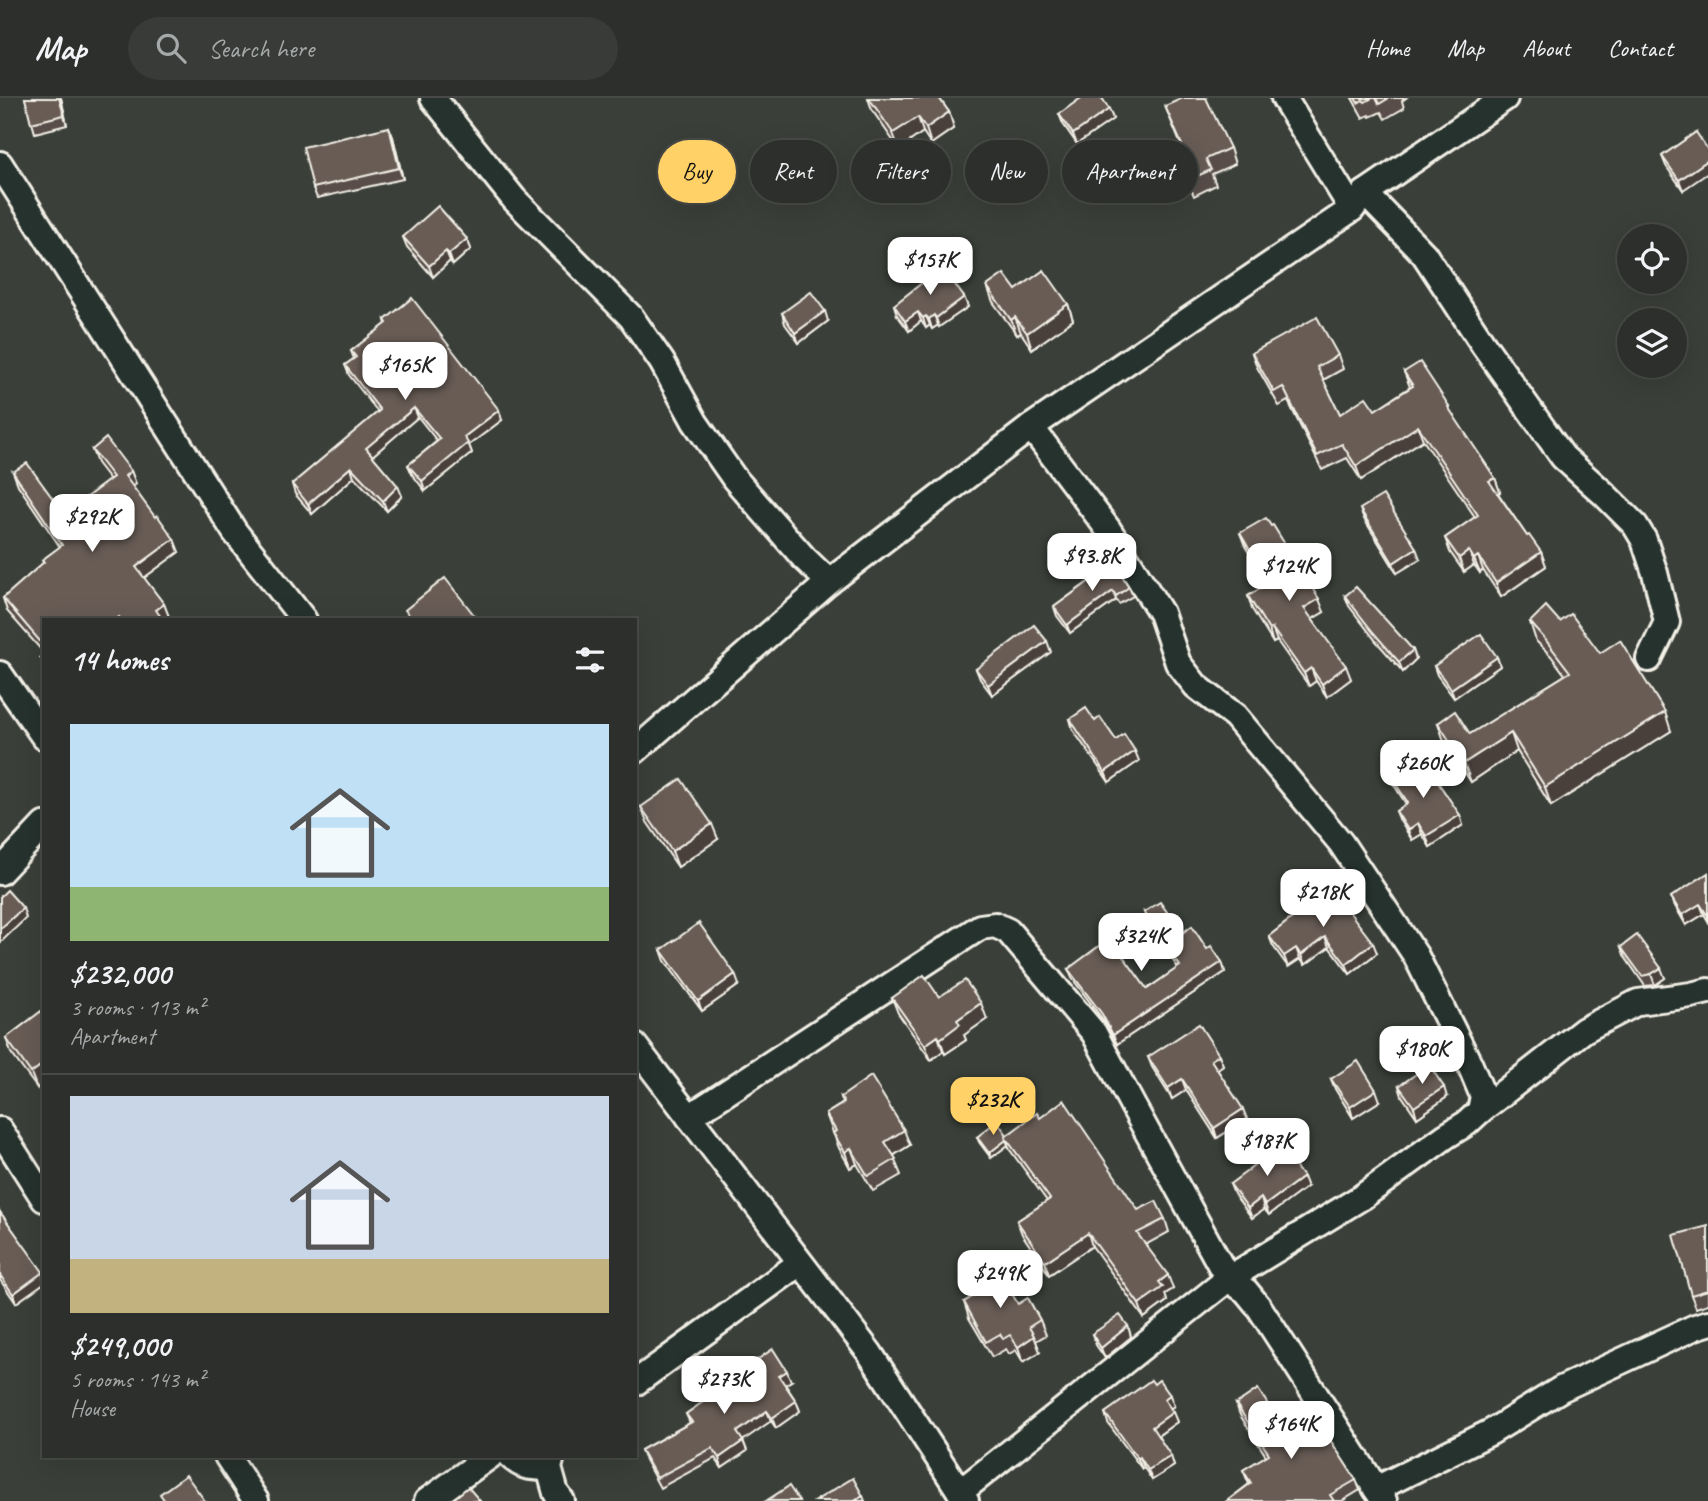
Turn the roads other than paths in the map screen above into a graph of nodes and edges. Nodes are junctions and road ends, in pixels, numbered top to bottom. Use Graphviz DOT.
graph roads {
  1 [pos="433,98"];
  2 [pos="1284,98"];
  3 [pos="1505,98"];
  4 [pos="0,164"];
  5 [pos="1358,201"];
  6 [pos="1031,427"];
  7 [pos="829,582"];
  8 [pos="297,617"];
  9 [pos="1649,659"];
  10 [pos="0,674"];
  11 [pos="42,734"];
  12 [pos="637,749"];
  13 [pos="42,827"];
  14 [pos="0,872"];
  15 [pos="1708,991"];
  16 [pos="637,1049"];
  17 [pos="1480,1111"];
  18 [pos="689,1117"];
  19 [pos="0,1130"];
  20 [pos="42,1196"];
  21 [pos="800,1263"];
  22 [pos="1228,1279"];
  23 [pos="1708,1323"];
  24 [pos="637,1382"];
  25 [pos="228,1458"];
  26 [pos="487,1458"];
  27 [pos="512,1458"];
  28 [pos="551,1462"];
  29 [pos="1380,1495"];
  30 [pos="963,1496"];
  31 [pos="256,1501"];
  32 [pos="427,1501"];
  33 [pos="562,1501"];
  1 -- 7 [label="street"];
  2 -- 5 [label="street"];
  3 -- 5 [label="street"];
  4 -- 8 [label="street"];
  5 -- 6 [label="street"];
  5 -- 9 [label="street"];
  6 -- 7 [label="street"];
  6 -- 17 [label="street"];
  7 -- 12 [label="street"];
  10 -- 11 [label="street"];
  13 -- 14 [label="street"];
  15 -- 17 [label="street"];
  16 -- 18 [label="street"];
  17 -- 22 [label="street"];
  18 -- 21 [label="street"];
  18 -- 22 [label="street"];
  19 -- 20 [label="street"];
  21 -- 24 [label="street"];
  21 -- 30 [label="street"];
  22 -- 29 [label="street"];
  22 -- 30 [label="street"];
  23 -- 29 [label="street"];
  25 -- 31 [label="street"];
  26 -- 32 [label="street"];
  27 -- 28 [label="street"];
  28 -- 33 [label="street"];
}
